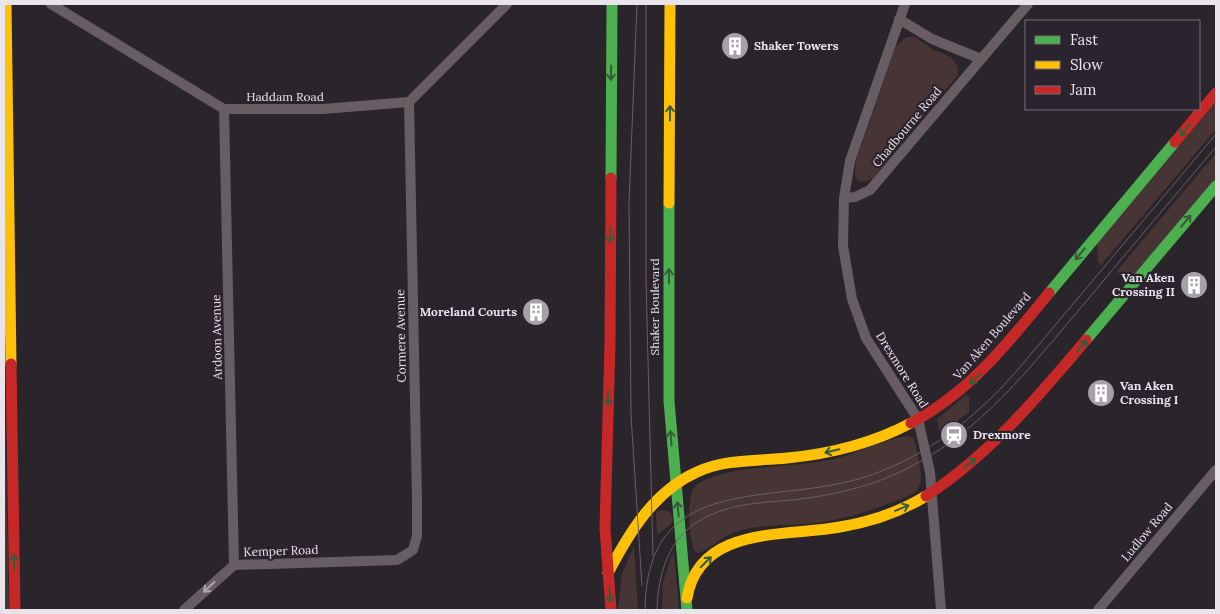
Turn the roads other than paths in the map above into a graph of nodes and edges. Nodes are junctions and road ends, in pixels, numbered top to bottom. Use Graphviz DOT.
graph roads {
  1 [pos="6,4"];
  2 [pos="51,4"];
  3 [pos="507,4"];
  4 [pos="612,4"];
  5 [pos="670,4"];
  6 [pos="905,4"];
  7 [pos="1028,4"];
  8 [pos="899,19"];
  9 [pos="980,60"];
  10 [pos="1216,93"];
  11 [pos="409,102"];
  12 [pos="224,109"];
  13 [pos="1216,186"];
  14 [pos="844,198"];
  15 [pos="8,354"];
  16 [pos="918,419"];
  17 [pos="1216,470"];
  18 [pos="675,487"];
  19 [pos="931,493"];
  20 [pos="397,560"];
  21 [pos="234,564"];
  22 [pos="608,573"];
  23 [pos="687,608"];
  24 [pos="15,610"];
  25 [pos="184,610"];
  26 [pos="611,610"];
  27 [pos="940,610"];
  28 [pos="1098,610"];
  1 -- 15 [label="main road"];
  2 -- 12 [label="street"];
  3 -- 11 [label="street"];
  4 -- 22 [label="main road, one-way"];
  18 -- 5 [label="main road, Shaker Boulevard, one-way"];
  6 -- 8 [label="street, Drexmore Road"];
  7 -- 9 [label="street, Chadbourne Road"];
  8 -- 9 [label="street"];
  8 -- 14 [label="street, Drexmore Road"];
  9 -- 14 [label="street, Chadbourne Road"];
  10 -- 16 [label="main road, Van Aken Boulevard, one-way"];
  11 -- 12 [label="street, Haddam Road"];
  11 -- 20 [label="street, Cormere Avenue"];
  12 -- 21 [label="street, Ardoon Avenue"];
  19 -- 13 [label="main road, one-way"];
  14 -- 16 [label="street, Drexmore Road"];
  24 -- 15 [label="main road, one-way"];
  16 -- 18 [label="main road, Van Aken Boulevard, one-way"];
  16 -- 19 [label="street, Drexmore Road"];
  17 -- 28 [label="street, Ludlow Road"];
  18 -- 22 [label="main road, Van Aken Boulevard"];
  23 -- 18 [label="main road, Shaker Boulevard, one-way"];
  23 -- 19 [label="main road, one-way"];
  19 -- 27 [label="street, Drexmore Road"];
  20 -- 21 [label="street, Kemper Road"];
  21 -- 25 [label="street, Kemper Road, one-way"];
  22 -- 26 [label="main road, one-way"];
}
